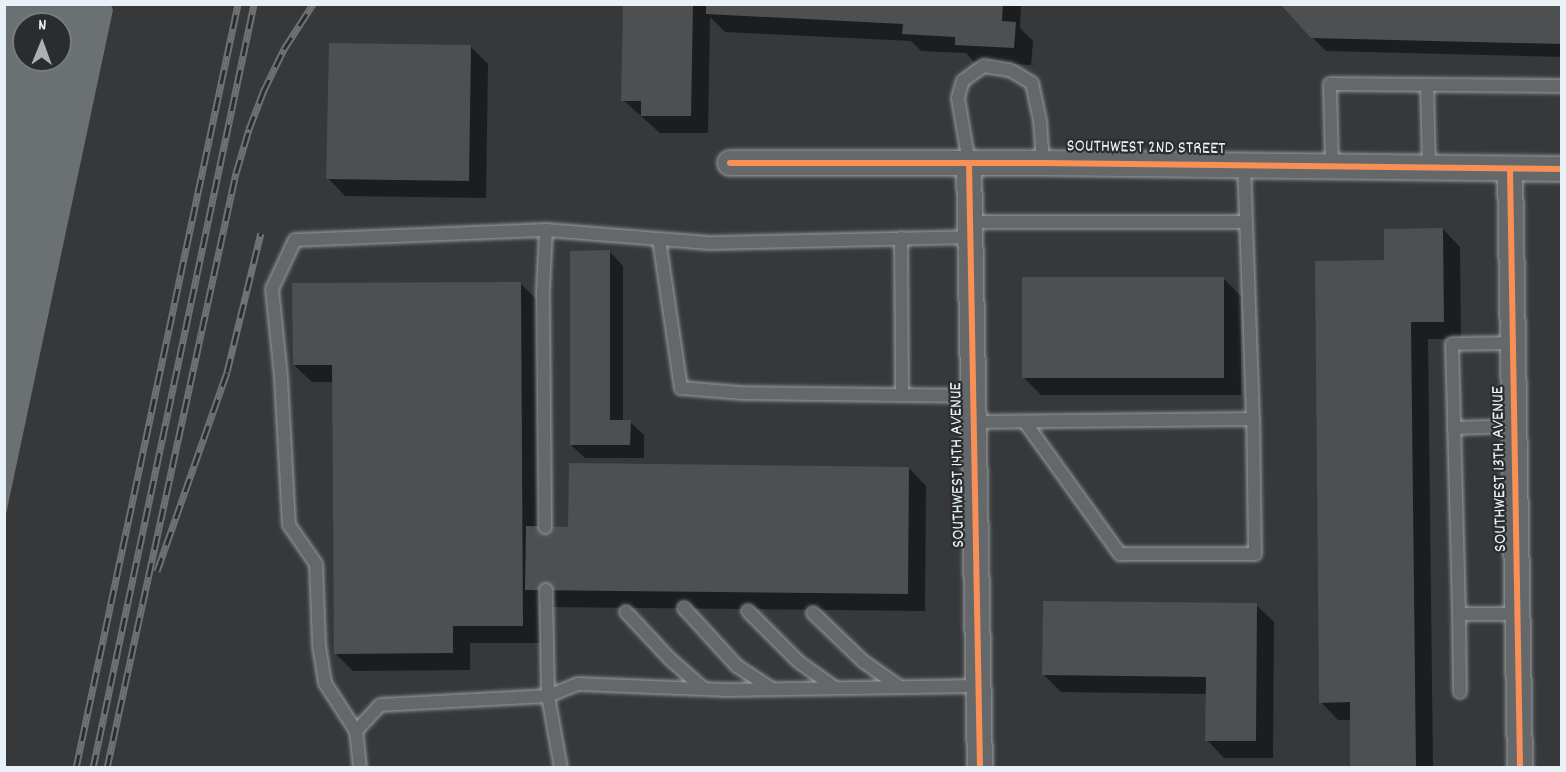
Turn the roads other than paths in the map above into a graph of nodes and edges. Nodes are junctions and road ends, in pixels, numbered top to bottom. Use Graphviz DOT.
graph roads {
  1 [pos="1427,85"];
  2 [pos="1562,86"];
  3 [pos="730,163"];
  4 [pos="969,163"];
  5 [pos="1043,163"];
  6 [pos="1244,165"];
  7 [pos="1332,166"];
  8 [pos="1429,168"];
  9 [pos="1510,169"];
  10 [pos="1562,169"];
  11 [pos="1245,222"];
  12 [pos="970,229"];
  13 [pos="546,230"];
  14 [pos="901,238"];
  15 [pos="659,239"];
  16 [pos="1513,343"];
  17 [pos="902,395"];
  18 [pos="973,396"];
  19 [pos="1253,419"];
  20 [pos="974,422"];
  21 [pos="1025,422"];
  22 [pos="1515,426"];
  23 [pos="1454,428"];
  24 [pos="545,526"];
  25 [pos="546,590"];
  26 [pos="684,608"];
  27 [pos="748,611"];
  28 [pos="626,612"];
  29 [pos="813,613"];
  30 [pos="1459,614"];
  31 [pos="1520,614"];
  32 [pos="978,686"];
  33 [pos="900,687"];
  34 [pos="835,688"];
  35 [pos="704,689"];
  36 [pos="771,689"];
  37 [pos="1460,692"];
  38 [pos="548,696"];
  39 [pos="356,731"];
  40 [pos="360,768"];
  41 [pos="561,768"];
  42 [pos="980,768"];
  43 [pos="1520,768"];
  1 -- 2 [label="lane"];
  1 -- 7 [label="lane"];
  1 -- 8 [label="lane"];
  3 -- 4 [label="street, SOUTHWEST 2ND STREET"];
  4 -- 5 [label="street, SOUTHWEST 2ND STREET"];
  4 -- 5 [label="lane"];
  4 -- 12 [label="street, SOUTHWEST 14TH AVENUE"];
  5 -- 6 [label="street, SOUTHWEST 2ND STREET"];
  6 -- 7 [label="street, SOUTHWEST 2ND STREET"];
  6 -- 11 [label="lane"];
  7 -- 8 [label="street, SOUTHWEST 2ND STREET"];
  8 -- 9 [label="street, SOUTHWEST 2ND STREET"];
  9 -- 10 [label="street, SOUTHWEST 2ND STREET"];
  9 -- 16 [label="street, SOUTHWEST 13TH AVENUE"];
  11 -- 12 [label="lane"];
  11 -- 19 [label="lane"];
  12 -- 14 [label="lane"];
  12 -- 18 [label="street, SOUTHWEST 14TH AVENUE"];
  13 -- 15 [label="lane"];
  13 -- 24 [label="lane"];
  13 -- 39 [label="lane"];
  14 -- 15 [label="lane"];
  14 -- 17 [label="lane"];
  15 -- 17 [label="lane"];
  16 -- 22 [label="street, SOUTHWEST 13TH AVENUE"];
  16 -- 23 [label="lane"];
  17 -- 18 [label="lane"];
  18 -- 20 [label="street, SOUTHWEST 14TH AVENUE"];
  19 -- 21 [label="lane"];
  19 -- 21 [label="lane"];
  20 -- 21 [label="lane"];
  20 -- 32 [label="street, SOUTHWEST 14TH AVENUE"];
  22 -- 23 [label="lane"];
  22 -- 31 [label="street, SOUTHWEST 13TH AVENUE"];
  23 -- 30 [label="lane"];
  25 -- 38 [label="lane"];
  26 -- 36 [label="lane"];
  27 -- 34 [label="lane"];
  28 -- 35 [label="lane"];
  29 -- 33 [label="lane"];
  30 -- 31 [label="lane"];
  30 -- 37 [label="lane"];
  31 -- 43 [label="street, SOUTHWEST 13TH AVENUE"];
  32 -- 33 [label="lane"];
  32 -- 42 [label="street, SOUTHWEST 14TH AVENUE"];
  33 -- 34 [label="lane"];
  34 -- 36 [label="lane"];
  35 -- 36 [label="lane"];
  35 -- 38 [label="lane"];
  38 -- 39 [label="lane"];
  38 -- 41 [label="lane"];
  39 -- 40 [label="lane"];
}
